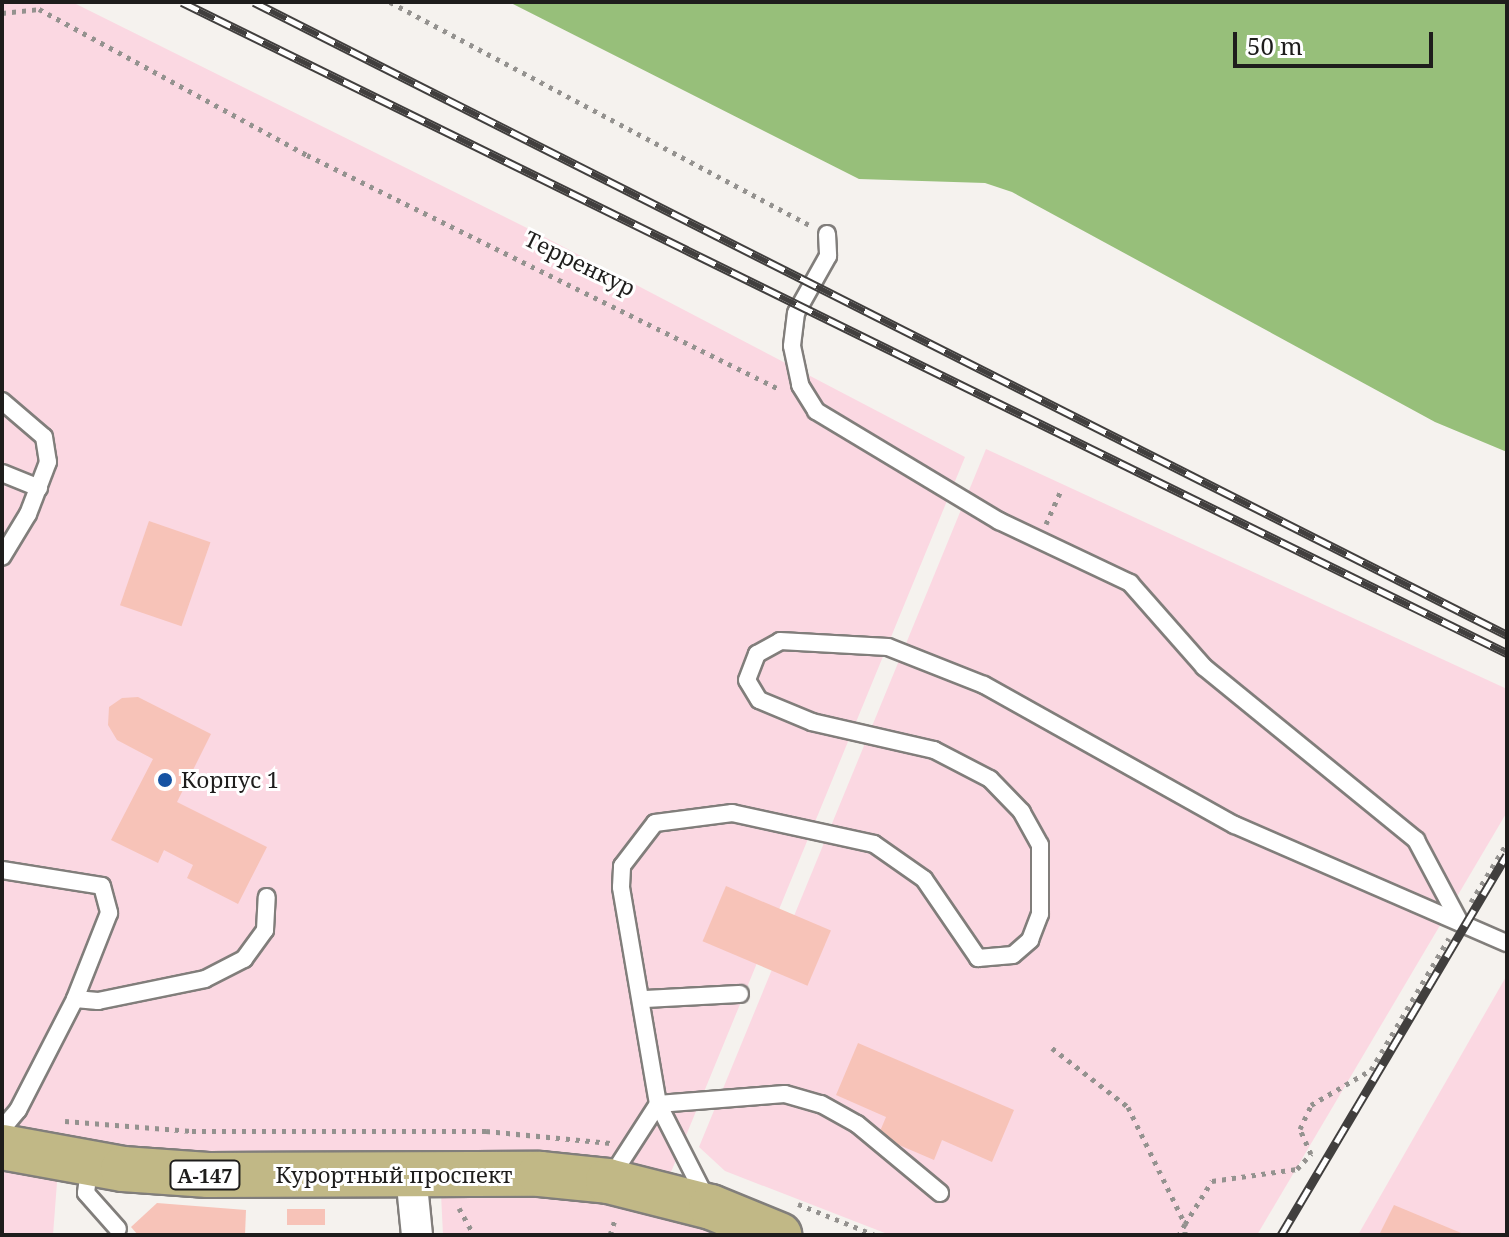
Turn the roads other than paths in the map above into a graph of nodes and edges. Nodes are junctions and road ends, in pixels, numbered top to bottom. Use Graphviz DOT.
graph roads {
  1 [pos="827,234"];
  2 [pos="2,401"];
  3 [pos="2,473"];
  4 [pos="39,488"];
  5 [pos="2,557"];
  6 [pos="2,870"];
  7 [pos="267,897"];
  8 [pos="1459,921"];
  9 [pos="1504,942"];
  10 [pos="740,994"];
  11 [pos="75,999"];
  12 [pos="644,999"];
  13 [pos="658,1104"];
  14 [pos="2,1129"];
  15 [pos="2,1147"];
  16 [pos="90,1163"];
  17 [pos="411,1175"];
  18 [pos="608,1181"];
  19 [pos="940,1193"];
  20 [pos="711,1207"];
  21 [pos="118,1229"];
  22 [pos="417,1235"];
  23 [pos="779,1235"];
  1 -- 8 [label="lane"];
  2 -- 4 [label="lane"];
  3 -- 4 [label="lane"];
  4 -- 5 [label="lane"];
  6 -- 11 [label="lane"];
  7 -- 11 [label="lane"];
  8 -- 9 [label="lane"];
  8 -- 12 [label="lane"];
  10 -- 12 [label="lane"];
  11 -- 14 [label="lane"];
  12 -- 13 [label="lane"];
  13 -- 18 [label="lane"];
  13 -- 19 [label="lane"];
  13 -- 20 [label="lane"];
  15 -- 16 [label="main road, Курортный проспект / А-147"];
  16 -- 17 [label="main road, Курортный проспект / А-147"];
  16 -- 21 [label="lane"];
  17 -- 18 [label="main road, Курортный проспект / А-147"];
  17 -- 22 [label="street"];
  18 -- 20 [label="main road, Курортный проспект / А-147"];
  20 -- 23 [label="main road, Курортный проспект / А-147"];
}
